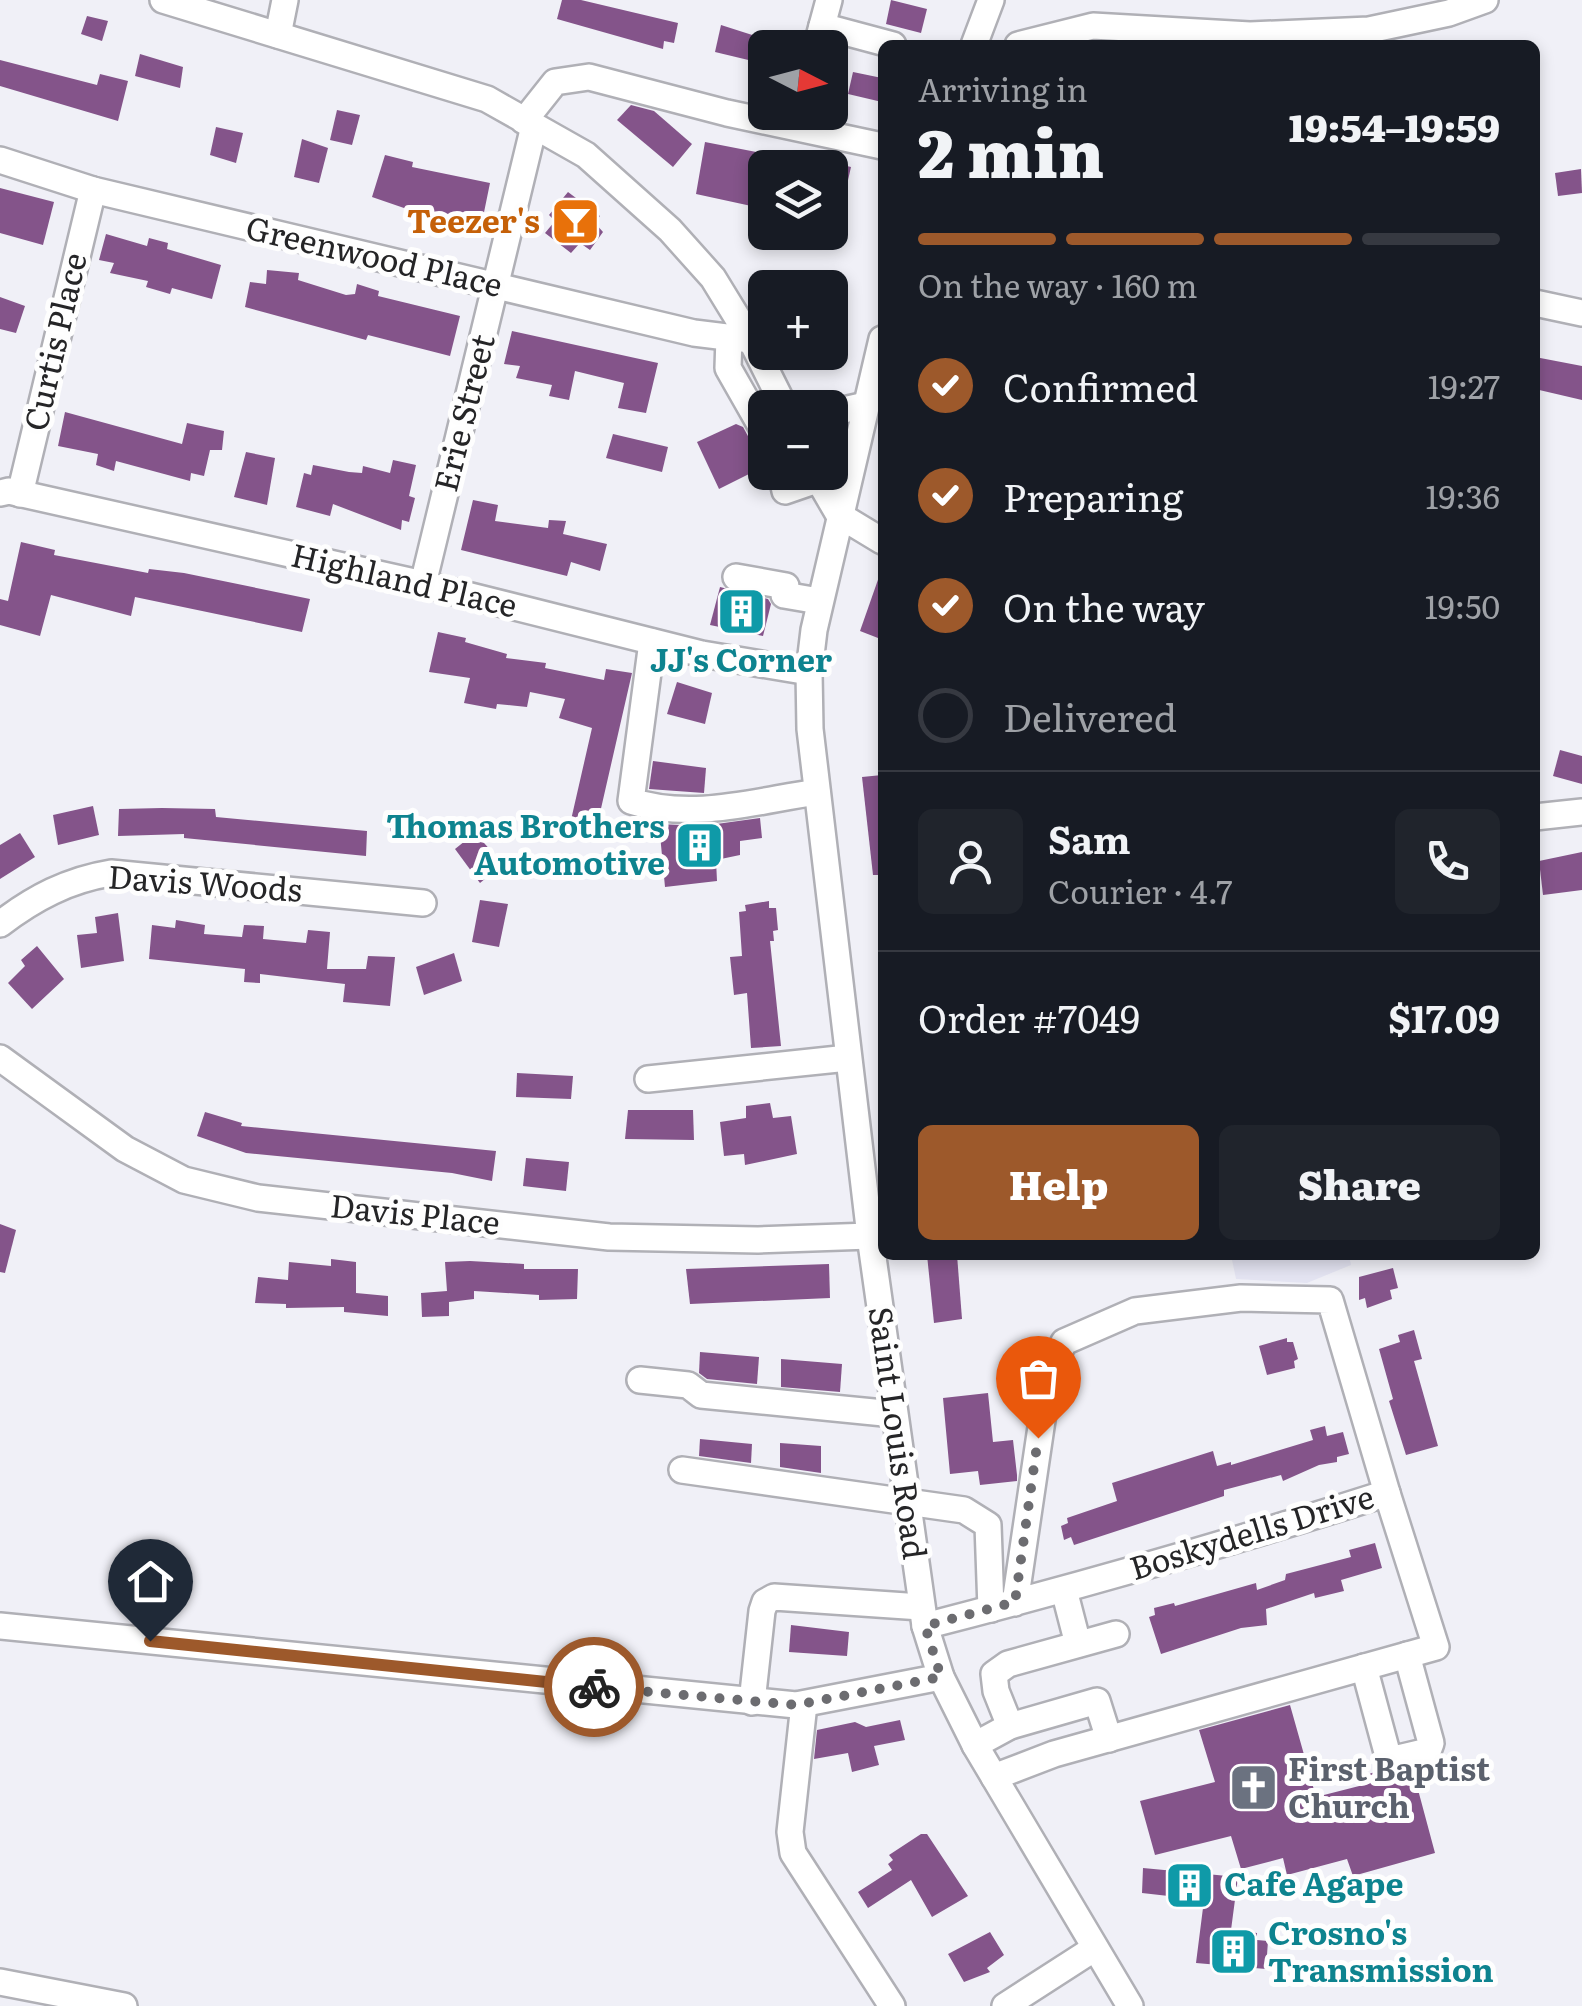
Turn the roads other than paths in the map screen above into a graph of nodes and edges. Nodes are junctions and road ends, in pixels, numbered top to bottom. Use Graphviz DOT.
graph roads {
  1 [pos="163,0"];
  2 [pos="286,0"];
  3 [pos="830,0"];
  4 [pos="991,0"];
  5 [pos="1485,0"];
  6 [pos="821,30"];
  7 [pos="278,35"];
  8 [pos="848,40"];
  9 [pos="976,40"];
  10 [pos="1038,40"];
  11 [pos="878,43"];
  12 [pos="748,110"];
  13 [pos="529,124"];
  14 [pos="829,130"];
  15 [pos="878,145"];
  16 [pos="0,160"];
  17 [pos="93,190"];
  18 [pos="497,286"];
  19 [pos="1540,304"];
  20 [pos="1582,313"];
  21 [pos="740,339"];
  22 [pos="878,355"];
  23 [pos="771,379"];
  24 [pos="776,390"];
  25 [pos="742,392"];
  26 [pos="748,403"];
  27 [pos="866,404"];
  28 [pos="848,408"];
  29 [pos="824,490"];
  30 [pos="10,494"];
  31 [pos="839,515"];
  32 [pos="878,539"];
  33 [pos="736,577"];
  34 [pos="423,584"];
  35 [pos="819,602"];
  36 [pos="652,642"];
  37 [pos="808,672"];
  38 [pos="817,792"];
  39 [pos="1582,812"];
  40 [pos="1540,816"];
  41 [pos="423,903"];
  42 [pos="0,924"];
  43 [pos="0,1058"];
  44 [pos="848,1058"];
  45 [pos="648,1079"];
  46 [pos="870,1236"];
  47 [pos="640,1380"];
  48 [pos="894,1414"];
  49 [pos="682,1470"];
  50 [pos="1387,1493"];
  51 [pos="906,1500"];
  52 [pos="1064,1590"];
  53 [pos="1003,1606"];
  54 [pos="923,1616"];
  55 [pos="0,1626"];
  56 [pos="1116,1634"];
  57 [pos="1078,1644"];
  58 [pos="1408,1654"];
  59 [pos="1364,1667"];
  60 [pos="941,1677"];
  61 [pos="752,1702"];
  62 [pos="804,1704"];
  63 [pos="1010,1726"];
  64 [pos="1109,1739"];
  65 [pos="975,1745"];
  66 [pos="994,1777"];
  67 [pos="1095,1948"];
  68 [pos="0,1982"];
  69 [pos="124,2006"];
  70 [pos="892,2006"];
  71 [pos="1005,2006"];
  72 [pos="1130,2006"];
  1 -- 7 [label="street"];
  2 -- 7 [label="street"];
  3 -- 6 [label="street"];
  4 -- 9 [label="street"];
  5 -- 10 [label="street"];
  7 -- 13 [label="street"];
  8 -- 11 [label="street"];
  12 -- 13 [label="street"];
  13 -- 18 [label="street, Erie Street"];
  13 -- 21 [label="street"];
  14 -- 15 [label="street"];
  16 -- 17 [label="street, Greenwood Place"];
  17 -- 18 [label="street, Greenwood Place"];
  17 -- 30 [label="street, Curtis Place"];
  18 -- 21 [label="street, Greenwood Place"];
  18 -- 34 [label="street, Erie Street"];
  19 -- 20 [label="street"];
  21 -- 23 [label="street"];
  21 -- 25 [label="street"];
  22 -- 27 [label="street, Saint Louis Road"];
  23 -- 24 [label="street"];
  23 -- 25 [label="street"];
  25 -- 26 [label="street"];
  27 -- 28 [label="street"];
  27 -- 31 [label="street, Saint Louis Road"];
  29 -- 31 [label="street"];
  30 -- 34 [label="street, Highland Place"];
  31 -- 32 [label="street"];
  31 -- 35 [label="street, Saint Louis Road"];
  33 -- 35 [label="street"];
  34 -- 36 [label="street, Highland Place"];
  35 -- 37 [label="street, Saint Louis Road"];
  36 -- 37 [label="street, Highland Place"];
  36 -- 38 [label="street"];
  37 -- 38 [label="street, Saint Louis Road"];
  38 -- 44 [label="street, Saint Louis Road"];
  39 -- 40 [label="street"];
  41 -- 42 [label="street, Davis Woods"];
  43 -- 46 [label="street, Davis Place"];
  44 -- 45 [label="street"];
  44 -- 46 [label="street, Saint Louis Road"];
  46 -- 48 [label="street, Saint Louis Road"];
  47 -- 48 [label="street"];
  48 -- 51 [label="street, Saint Louis Road"];
  49 -- 51 [label="street"];
  50 -- 52 [label="street, Boskydells Drive"];
  50 -- 53 [label="street, Boskydells Drive"];
  50 -- 58 [label="street"];
  51 -- 53 [label="street"];
  51 -- 54 [label="street, Saint Louis Road"];
  52 -- 53 [label="street, Boskydells Drive"];
  52 -- 57 [label="street"];
  53 -- 54 [label="street, Boskydells Drive"];
  54 -- 60 [label="street, Saint Louis Road"];
  54 -- 61 [label="street, Boskydells Drive"];
  55 -- 61 [label="street"];
  56 -- 57 [label="street"];
  57 -- 63 [label="street"];
  58 -- 59 [label="street"];
  58 -- 59 [label="street"];
  59 -- 64 [label="street"];
  60 -- 62 [label="street"];
  60 -- 65 [label="street, Saint Louis Road"];
  61 -- 62 [label="street"];
  62 -- 70 [label="street"];
  63 -- 64 [label="street"];
  63 -- 65 [label="street"];
  64 -- 66 [label="street"];
  65 -- 66 [label="street, Saint Louis Road"];
  66 -- 67 [label="street, Saint Louis Road"];
  67 -- 71 [label="street"];
  67 -- 72 [label="street, Saint Louis Road"];
  68 -- 69 [label="street"];
}
